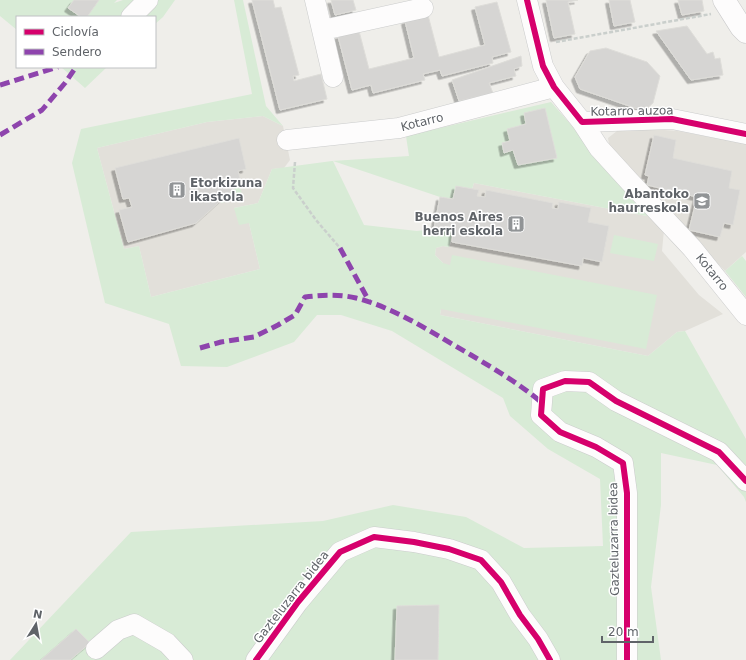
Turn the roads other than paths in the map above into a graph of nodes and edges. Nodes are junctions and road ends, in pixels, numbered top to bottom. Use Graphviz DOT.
graph roads {
  1 [pos="148,0"];
  2 [pos="315,0"];
  3 [pos="527,0"];
  4 [pos="720,6"];
  5 [pos="423,8"];
  6 [pos="132,16"];
  7 [pos="322,30"];
  8 [pos="746,32"];
  9 [pos="333,77"];
  10 [pos="554,87"];
  11 [pos="582,122"];
  12 [pos="746,134"];
  13 [pos="287,140"];
  14 [pos="746,315"];
  15 [pos="746,481"];
  16 [pos="96,649"];
  17 [pos="183,660"];
  18 [pos="256,660"];
  19 [pos="550,660"];
  20 [pos="627,660"];
  1 -- 6 [label="street"];
  2 -- 7 [label="street"];
  3 -- 10 [label="street, Kotarro auzoa"];
  4 -- 8 [label="street"];
  5 -- 7 [label="street"];
  7 -- 9 [label="street"];
  10 -- 11 [label="street, Kotarro auzoa"];
  10 -- 13 [label="street, Kotarro"];
  11 -- 12 [label="street, Kotarro auzoa"];
  11 -- 14 [label="street, Kotarro"];
  15 -- 20 [label="street, Gazteluzarra bidea"];
  16 -- 17 [label="street"];
  18 -- 19 [label="street, Gazteluzarra bidea"];
}
